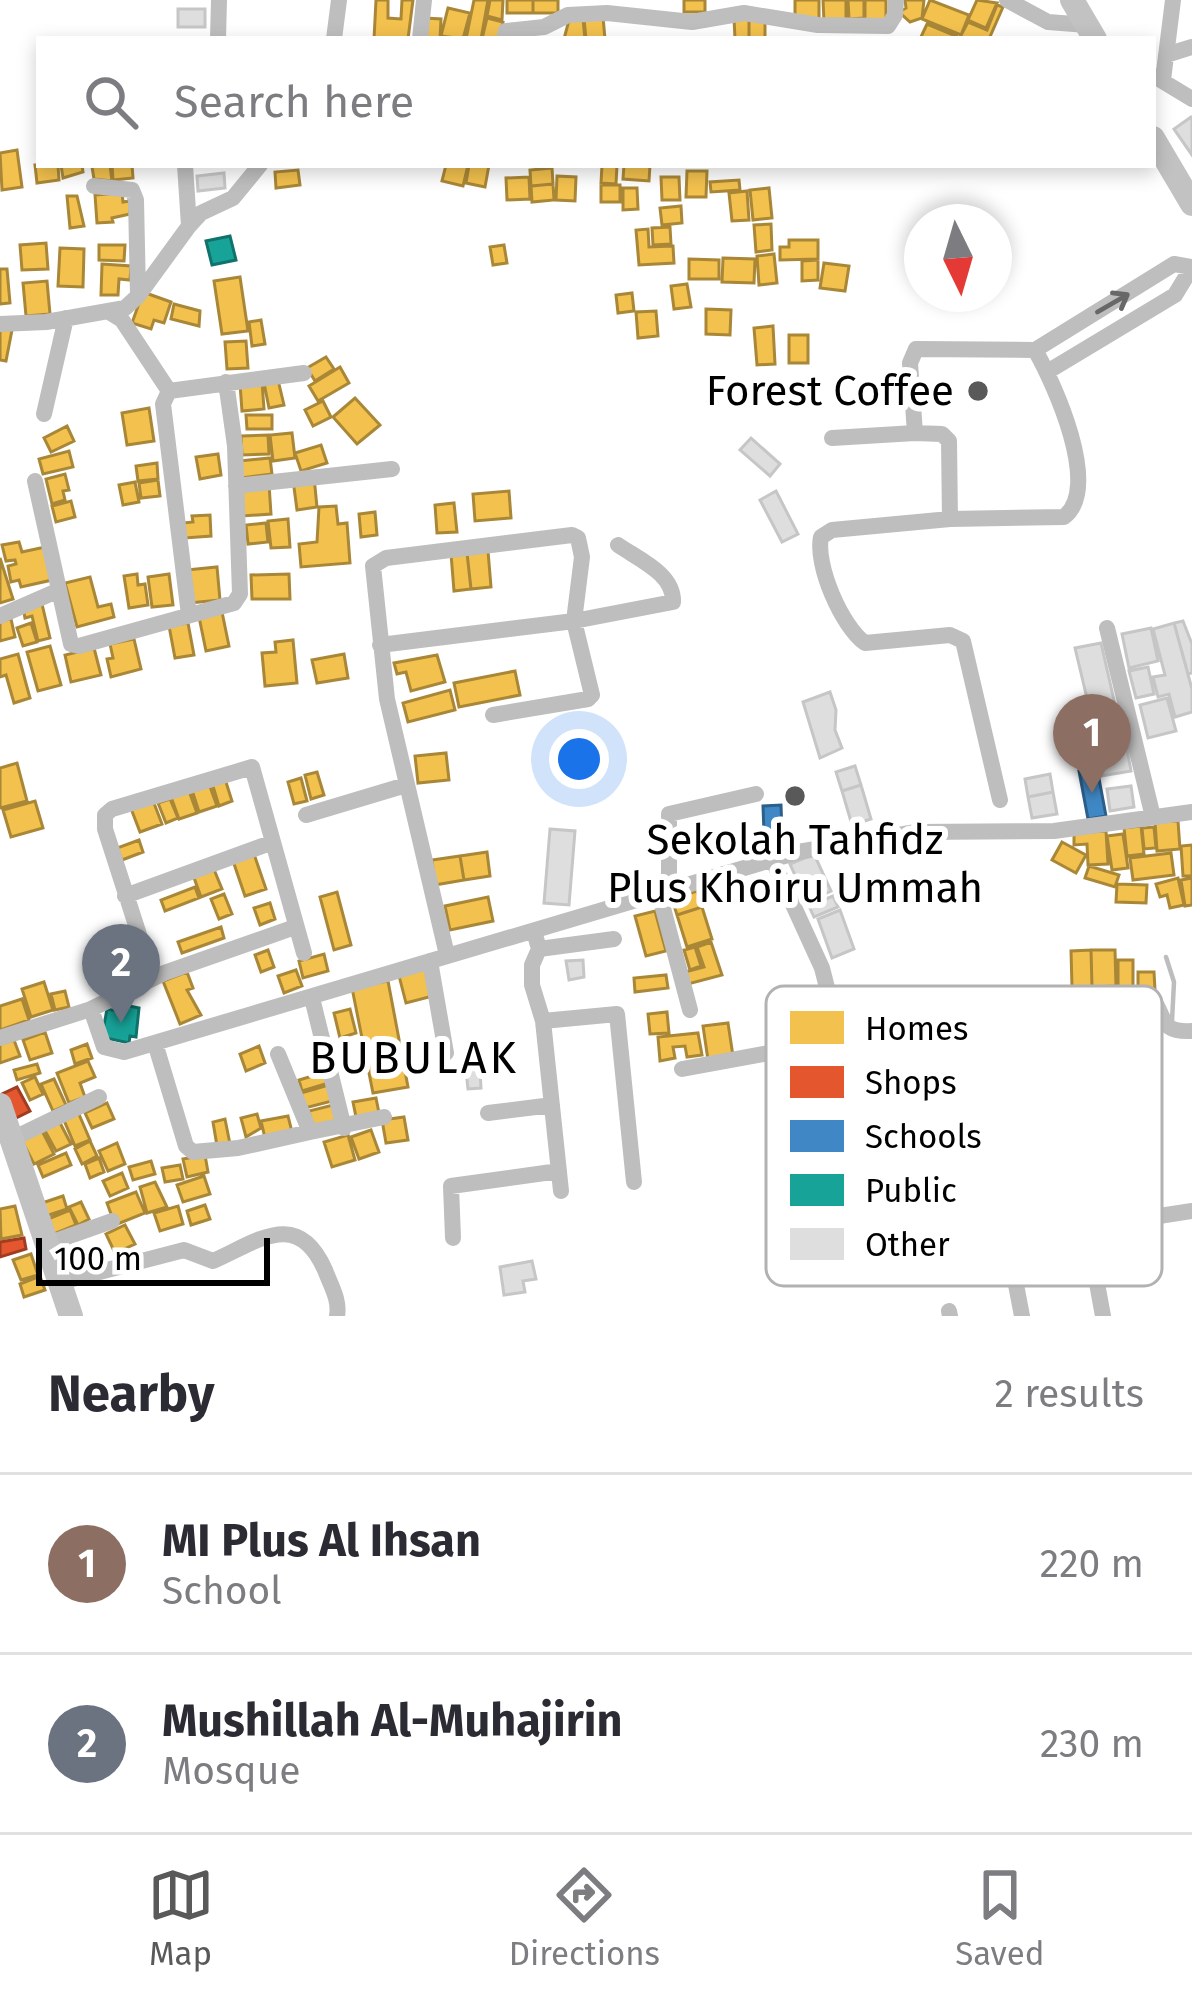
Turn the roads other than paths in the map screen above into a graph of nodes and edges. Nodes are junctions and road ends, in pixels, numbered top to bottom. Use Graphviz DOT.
graph roads {
  1 [pos="219,0"];
  2 [pos="339,0"];
  3 [pos="424,0"];
  4 [pos="896,0"];
  5 [pos="1006,0"];
  6 [pos="1072,0"];
  7 [pos="1173,0"];
  8 [pos="1091,32"];
  9 [pos="218,36"];
  10 [pos="334,36"];
  11 [pos="420,36"];
  12 [pos="506,36"];
  13 [pos="1192,47"];
  14 [pos="1166,55"];
  15 [pos="1158,78"];
  16 [pos="1192,99"];
  17 [pos="1156,143"];
  18 [pos="185,168"];
  19 [pos="258,168"];
  20 [pos="94,186"];
  21 [pos="1192,203"];
  22 [pos="188,226"];
  23 [pos="138,296"];
  24 [pos="109,312"];
  25 [pos="66,319"];
  26 [pos="0,324"];
  27 [pos="1035,350"];
  28 [pos="1048,372"];
  29 [pos="304,373"];
  30 [pos="226,382"];
  31 [pos="169,392"];
  32 [pos="44,414"];
  33 [pos="915,433"];
  34 [pos="832,438"];
  35 [pos="392,469"];
  36 [pos="35,481"];
  37 [pos="236,486"];
  38 [pos="950,518"];
  39 [pos="618,545"];
  40 [pos="58,591"];
  41 [pos="189,615"];
  42 [pos="0,616"];
  43 [pos="574,621"];
  44 [pos="1107,628"];
  45 [pos="380,645"];
  46 [pos="493,715"];
  47 [pos="406,785"];
  48 [pos="756,794"];
  49 [pos="1000,800"];
  50 [pos="1192,812"];
  51 [pos="306,815"];
  52 [pos="1153,817"];
  53 [pos="273,842"];
  54 [pos="773,860"];
  55 [pos="664,892"];
  56 [pos="125,896"];
  57 [pos="295,927"];
  58 [pos="614,939"];
  59 [pos="536,940"];
  60 [pos="304,953"];
  61 [pos="438,958"];
  62 [pos="153,978"];
  63 [pos="822,986"];
  64 [pos="312,998"];
  65 [pos="91,1009"];
  66 [pos="690,1010"];
  67 [pos="1162,1016"];
  68 [pos="544,1021"];
  69 [pos="1192,1031"];
  70 [pos="0,1038"];
  71 [pos="155,1043"];
  72 [pos="446,1053"];
  73 [pos="278,1054"];
  74 [pos="766,1054"];
  75 [pos="682,1069"];
  76 [pos="99,1097"];
  77 [pos="552,1105"];
  78 [pos="0,1106"];
  79 [pos="488,1114"];
  80 [pos="384,1117"];
  81 [pos="344,1128"];
  82 [pos="310,1132"];
  83 [pos="12,1139"];
  84 [pos="559,1171"];
  85 [pos="634,1182"];
  86 [pos="561,1191"];
  87 [pos="1192,1211"];
  88 [pos="1162,1216"];
  89 [pos="112,1221"];
  90 [pos="454,1238"];
  91 [pos="47,1244"];
  92 [pos="61,1282"];
  93 [pos="1017,1286"];
  94 [pos="1097,1286"];
  95 [pos="71,1314"];
  96 [pos="337,1316"];
  97 [pos="1022,1316"];
  98 [pos="1103,1316"];
  1 -- 9 [label="street"];
  2 -- 10 [label="street"];
  3 -- 11 [label="street"];
  4 -- 12 [label="street"];
  5 -- 8 [label="street"];
  6 -- 8 [label="street"];
  7 -- 14 [label="street"];
  13 -- 14 [label="street"];
  14 -- 15 [label="street"];
  15 -- 16 [label="street"];
  17 -- 21 [label="street"];
  18 -- 22 [label="street"];
  19 -- 22 [label="street"];
  20 -- 23 [label="street"];
  22 -- 23 [label="street"];
  23 -- 24 [label="street"];
  24 -- 25 [label="street"];
  24 -- 31 [label="street"];
  25 -- 26 [label="street"];
  25 -- 32 [label="street"];
  27 -- 28 [label="street"];
  27 -- 28 [label="street, one-way"];
  27 -- 33 [label="street"];
  28 -- 38 [label="street"];
  29 -- 30 [label="street"];
  30 -- 31 [label="street"];
  30 -- 37 [label="street"];
  31 -- 41 [label="street"];
  33 -- 34 [label="street"];
  33 -- 38 [label="street"];
  35 -- 37 [label="street"];
  36 -- 40 [label="street"];
  37 -- 41 [label="street"];
  38 -- 49 [label="street"];
  39 -- 43 [label="street"];
  40 -- 41 [label="street"];
  40 -- 42 [label="street"];
  43 -- 45 [label="street"];
  43 -- 45 [label="street"];
  43 -- 46 [label="street"];
  44 -- 52 [label="street"];
  45 -- 47 [label="street"];
  47 -- 51 [label="street"];
  47 -- 61 [label="street"];
  48 -- 55 [label="street"];
  50 -- 52 [label="street"];
  52 -- 54 [label="street"];
  53 -- 56 [label="street"];
  53 -- 56 [label="street"];
  53 -- 57 [label="street"];
  54 -- 55 [label="street"];
  54 -- 63 [label="street"];
  55 -- 59 [label="street"];
  55 -- 66 [label="street"];
  56 -- 62 [label="street"];
  57 -- 60 [label="street"];
  57 -- 62 [label="street"];
  58 -- 59 [label="street"];
  59 -- 61 [label="street"];
  59 -- 68 [label="street"];
  61 -- 64 [label="street"];
  61 -- 72 [label="street"];
  62 -- 65 [label="street"];
  64 -- 71 [label="street"];
  64 -- 81 [label="street"];
  65 -- 70 [label="street"];
  65 -- 71 [label="street"];
  67 -- 69 [label="street"];
  68 -- 77 [label="street"];
  68 -- 85 [label="street"];
  71 -- 82 [label="street"];
  73 -- 82 [label="street"];
  74 -- 75 [label="street"];
  76 -- 83 [label="street"];
  77 -- 79 [label="street"];
  77 -- 84 [label="street"];
  78 -- 83 [label="street"];
  80 -- 81 [label="street"];
  81 -- 82 [label="street"];
  83 -- 91 [label="street"];
  84 -- 86 [label="street"];
  84 -- 90 [label="street"];
  87 -- 88 [label="street"];
  89 -- 91 [label="street"];
  91 -- 92 [label="street"];
  92 -- 95 [label="street"];
  92 -- 96 [label="street"];
  93 -- 97 [label="street"];
  94 -- 98 [label="street"];
}
